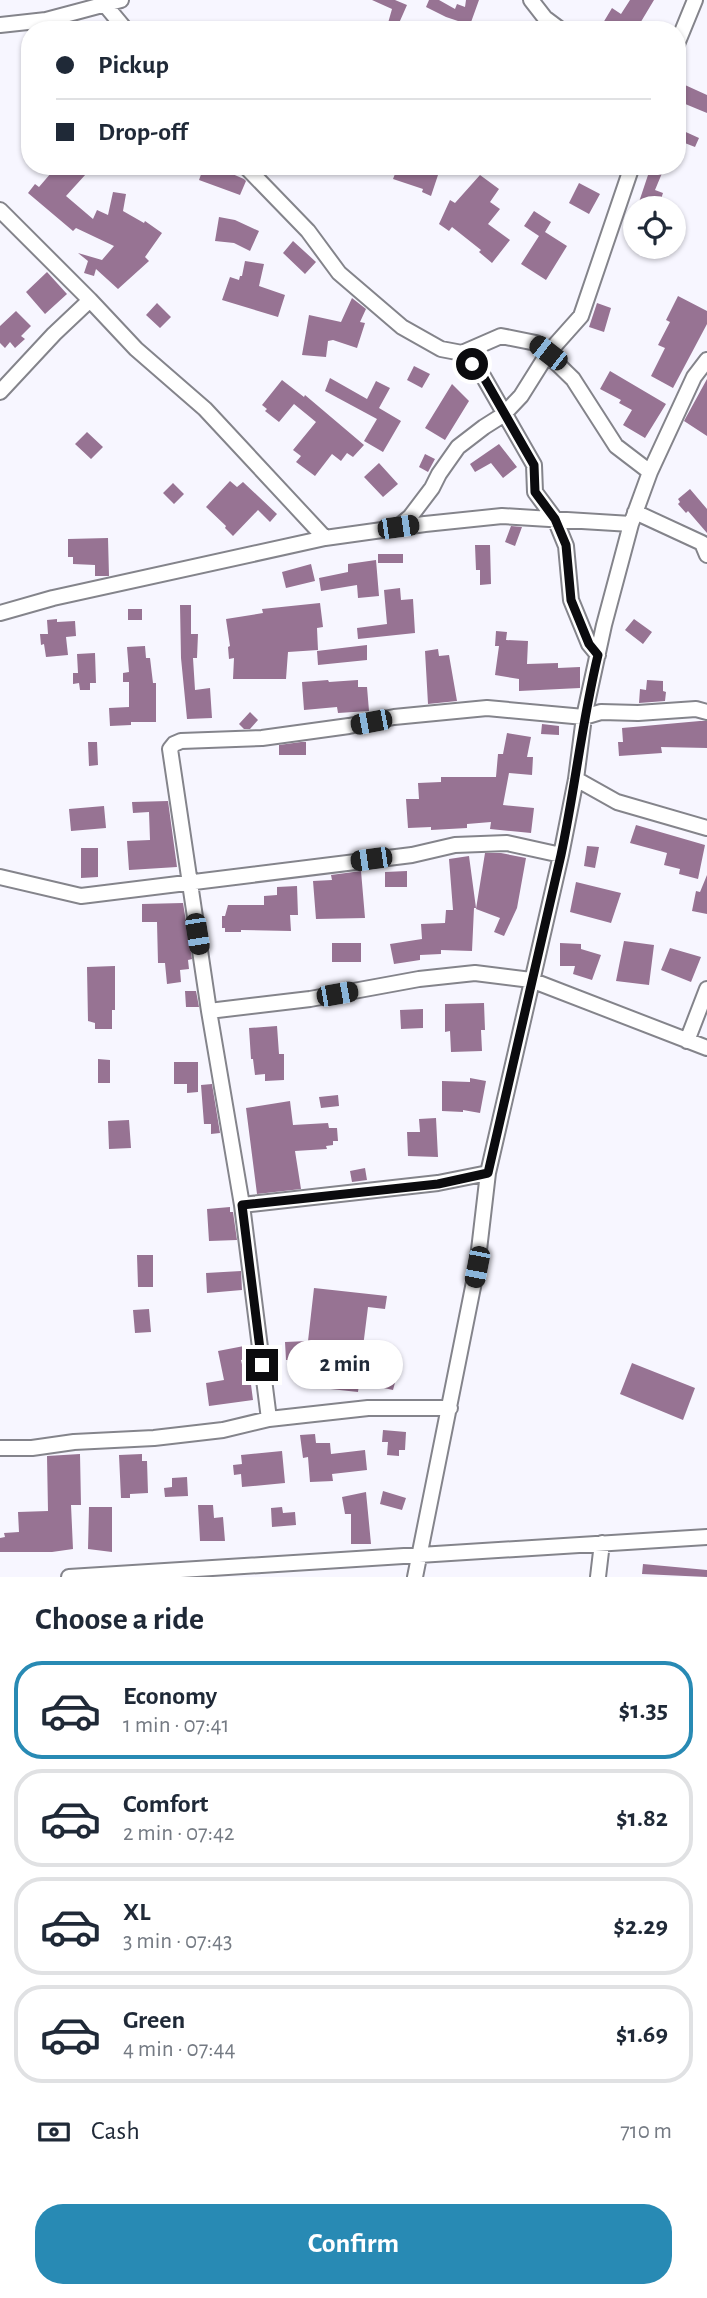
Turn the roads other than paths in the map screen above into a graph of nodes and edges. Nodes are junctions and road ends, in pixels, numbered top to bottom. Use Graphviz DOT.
graph roads {
  1 [pos="121,0"];
  2 [pos="531,0"];
  3 [pos="695,0"];
  4 [pos="103,3"];
  5 [pos="37,21"];
  6 [pos="118,21"];
  7 [pos="549,21"];
  8 [pos="686,22"];
  9 [pos="21,23"];
  10 [pos="0,25"];
  11 [pos="254,175"];
  12 [pos="629,175"];
  13 [pos="0,211"];
  14 [pos="90,300"];
  15 [pos="462,353"];
  16 [pos="548,353"];
  17 [pos="707,360"];
  18 [pos="0,392"];
  19 [pos="503,415"];
  20 [pos="650,472"];
  21 [pos="633,518"];
  22 [pos="555,519"];
  23 [pos="398,527"];
  24 [pos="325,537"];
  25 [pos="707,555"];
  26 [pos="0,613"];
  27 [pos="598,655"];
  28 [pos="707,712"];
  29 [pos="584,717"];
  30 [pos="576,779"];
  31 [pos="707,828"];
  32 [pos="561,855"];
  33 [pos="0,877"];
  34 [pos="189,883"];
  35 [pos="531,980"];
  36 [pos="707,989"];
  37 [pos="209,1011"];
  38 [pos="687,1041"];
  39 [pos="707,1048"];
  40 [pos="488,1173"];
  41 [pos="242,1205"];
  42 [pos="450,1408"];
  43 [pos="269,1419"];
  44 [pos="0,1448"];
  45 [pos="707,1537"];
  46 [pos="602,1543"];
  47 [pos="420,1554"];
  48 [pos="235,1571"];
  49 [pos="115,1575"];
  50 [pos="69,1577"];
  51 [pos="415,1577"];
  52 [pos="598,1577"];
  1 -- 4 [label="street"];
  2 -- 7 [label="street"];
  3 -- 8 [label="street"];
  4 -- 5 [label="street"];
  4 -- 6 [label="street"];
  9 -- 10 [label="street"];
  11 -- 15 [label="street"];
  12 -- 16 [label="street"];
  13 -- 14 [label="street"];
  14 -- 18 [label="street"];
  14 -- 24 [label="street"];
  15 -- 16 [label="street"];
  15 -- 19 [label="street"];
  16 -- 19 [label="street"];
  16 -- 20 [label="street"];
  17 -- 20 [label="street"];
  19 -- 22 [label="street"];
  19 -- 23 [label="street"];
  20 -- 21 [label="street"];
  21 -- 22 [label="street"];
  21 -- 25 [label="street"];
  21 -- 27 [label="street"];
  22 -- 23 [label="street"];
  22 -- 27 [label="street"];
  23 -- 24 [label="street"];
  24 -- 26 [label="street"];
  27 -- 29 [label="street"];
  28 -- 29 [label="street"];
  29 -- 30 [label="street"];
  29 -- 34 [label="street"];
  30 -- 31 [label="street"];
  30 -- 32 [label="street"];
  32 -- 34 [label="street"];
  32 -- 35 [label="street"];
  33 -- 34 [label="street"];
  34 -- 37 [label="street"];
  35 -- 37 [label="street"];
  35 -- 38 [label="street"];
  35 -- 40 [label="street"];
  36 -- 38 [label="street"];
  37 -- 41 [label="street"];
  38 -- 39 [label="street"];
  40 -- 41 [label="street"];
  40 -- 42 [label="street"];
  41 -- 43 [label="street"];
  42 -- 43 [label="street"];
  42 -- 47 [label="street"];
  43 -- 44 [label="street"];
  45 -- 46 [label="street"];
  46 -- 47 [label="street"];
  46 -- 52 [label="street"];
  47 -- 48 [label="street"];
  47 -- 51 [label="street"];
  48 -- 49 [label="street"];
  49 -- 50 [label="street"];
}
